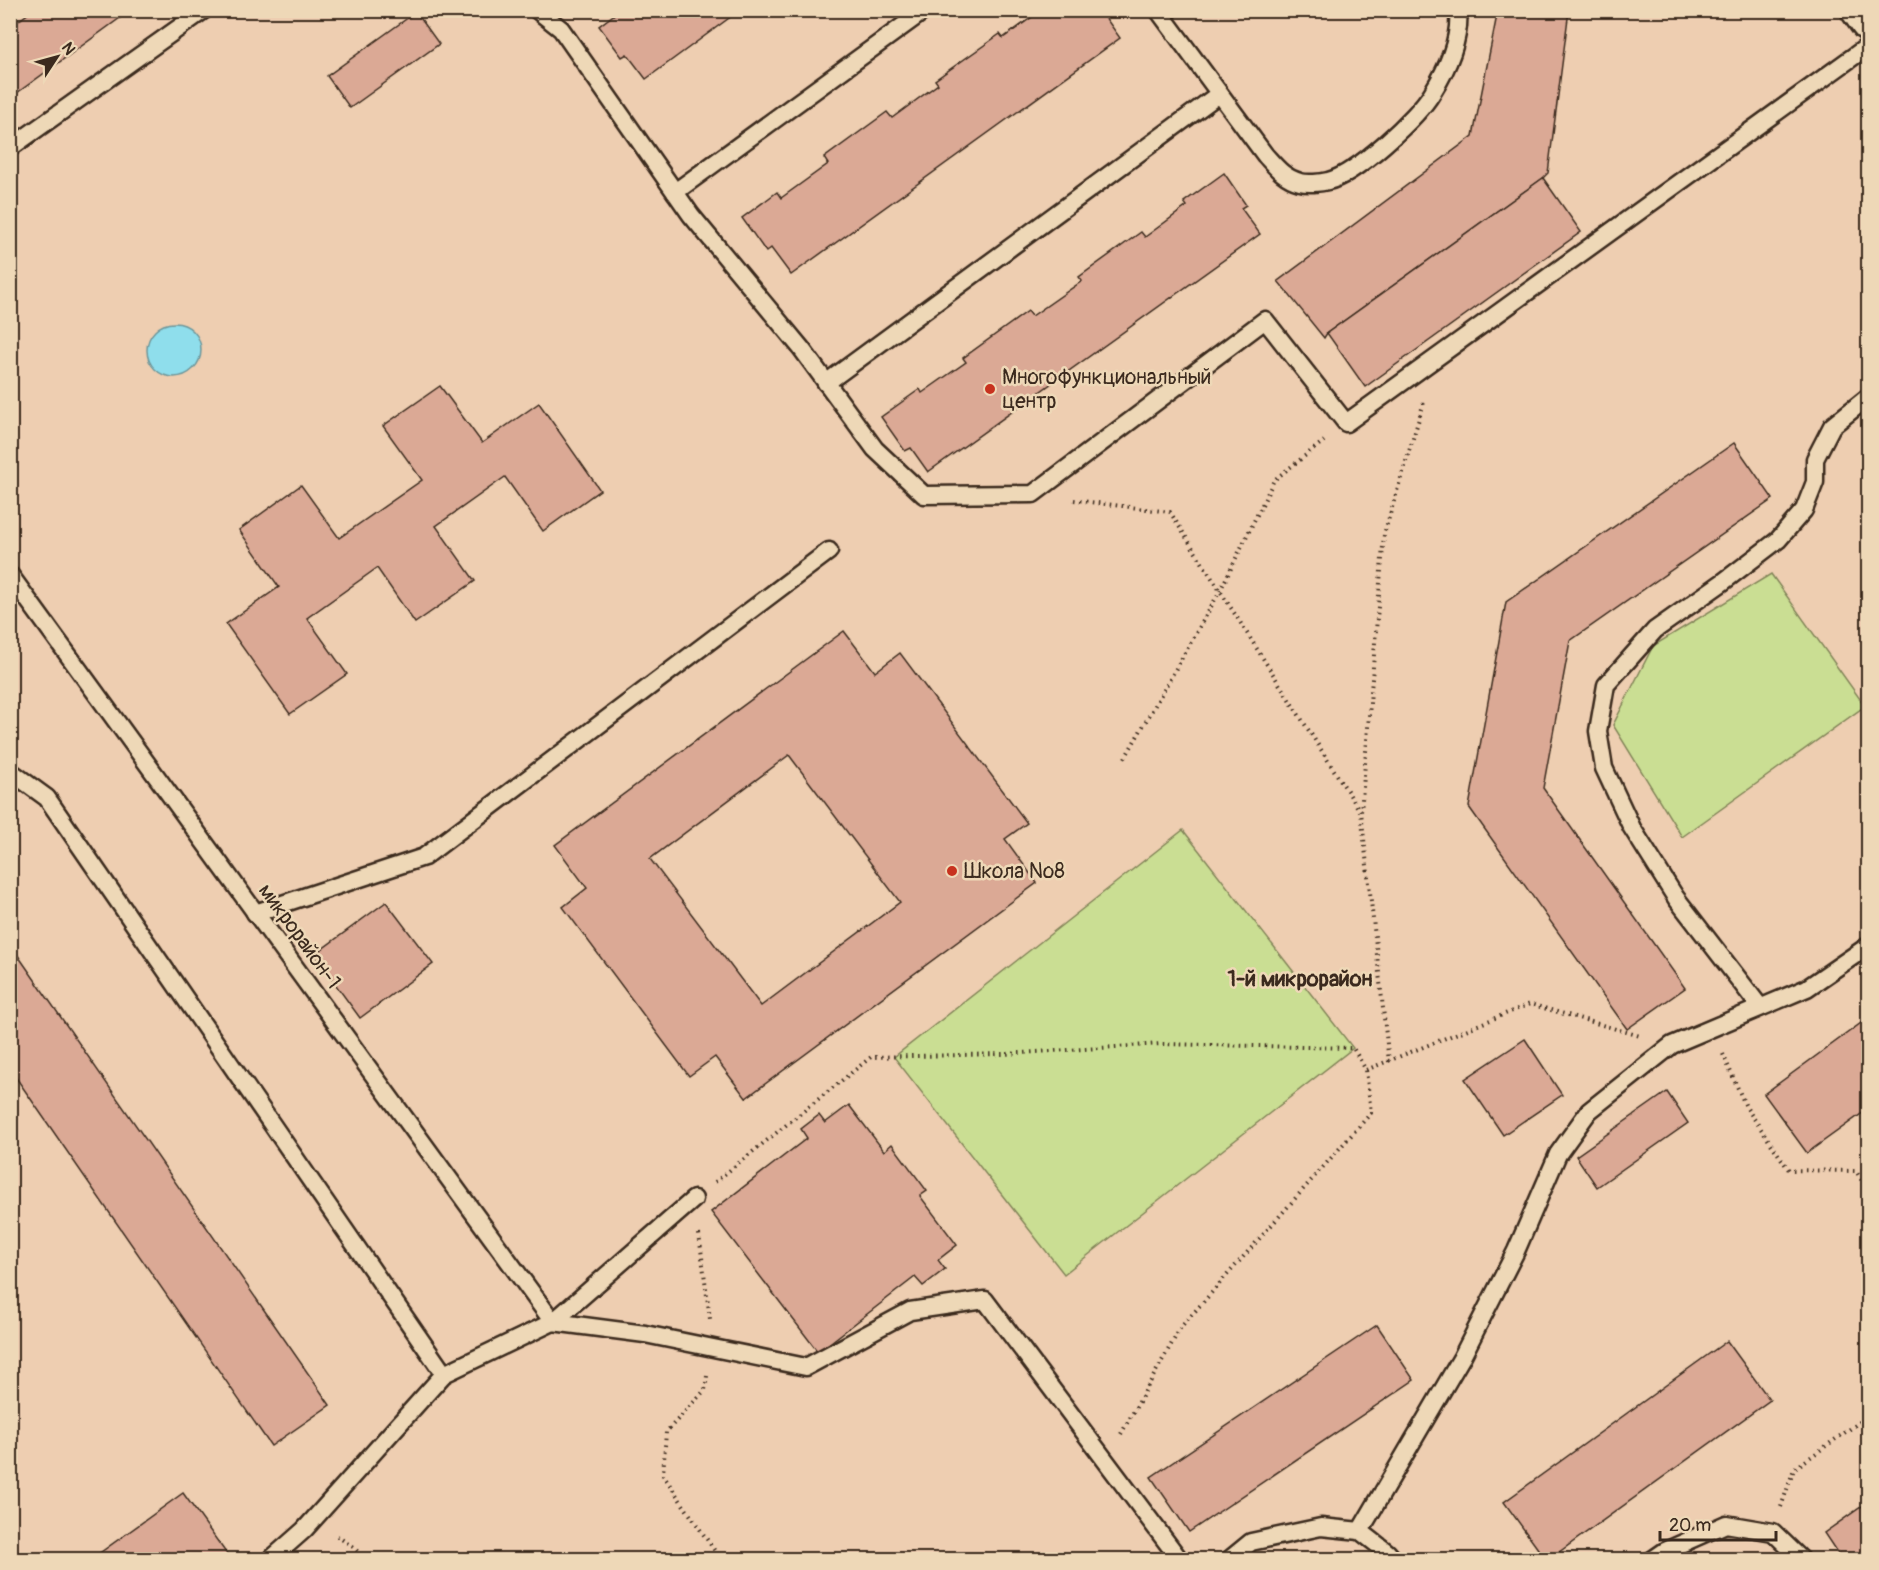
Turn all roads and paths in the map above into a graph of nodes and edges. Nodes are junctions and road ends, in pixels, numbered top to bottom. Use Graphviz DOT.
graph roads {
  1 [pos="204,10"];
  2 [pos="537,10"];
  3 [pos="925,10"];
  4 [pos="1158,10"];
  5 [pos="1458,10"];
  6 [pos="1858,10"];
  7 [pos="1869,24"];
  8 [pos="1869,46"];
  9 [pos="1219,94"];
  10 [pos="10,148"];
  11 [pos="675,192"];
  12 [pos="1438,357"];
  13 [pos="826,383"];
  14 [pos="1869,397"];
  15 [pos="1346,423"];
  16 [pos="1033,494"];
  17 [pos="829,551"];
  18 [pos="10,575"];
  19 [pos="1220,591"];
  20 [pos="1125,758"];
  21 [pos="10,771"];
  22 [pos="1361,812"];
  23 [pos="255,913"];
  24 [pos="1869,946"];
  25 [pos="1760,1007"];
  26 [pos="1712,1028"];
  27 [pos="1672,1045"];
  28 [pos="1389,1062"];
  29 [pos="1366,1070"];
  30 [pos="1869,1191"];
  31 [pos="694,1199"];
  32 [pos="553,1322"];
  33 [pos="713,1348"];
  34 [pos="444,1374"];
  35 [pos="1869,1416"];
  36 [pos="1106,1461"];
  37 [pos="314,1519"];
  38 [pos="1360,1531"];
  39 [pos="1773,1532"];
  40 [pos="270,1560"];
  41 [pos="367,1560"];
  42 [pos="721,1560"];
  43 [pos="1180,1560"];
  44 [pos="1229,1560"];
  45 [pos="1394,1560"];
  46 [pos="1653,1560"];
  47 [pos="1802,1560"];
  1 -- 10 [label="lane"];
  2 -- 11 [label="lane"];
  3 -- 11 [label="lane"];
  4 -- 9 [label="lane"];
  5 -- 9 [label="lane"];
  6 -- 7 [label="street"];
  8 -- 12 [label="lane"];
  9 -- 13 [label="lane"];
  11 -- 13 [label="lane"];
  12 -- 15 [label="lane"];
  12 -- 22 [label="path"];
  13 -- 16 [label="lane"];
  14 -- 25 [label="lane"];
  15 -- 16 [label="lane"];
  15 -- 19 [label="path"];
  16 -- 19 [label="path"];
  17 -- 23 [label="lane"];
  18 -- 23 [label="lane, микрорайон-1"];
  19 -- 20 [label="path"];
  19 -- 22 [label="path"];
  21 -- 34 [label="lane"];
  22 -- 28 [label="path"];
  23 -- 32 [label="lane, микрорайон-1"];
  24 -- 25 [label="lane"];
  25 -- 26 [label="lane"];
  26 -- 27 [label="lane"];
  26 -- 30 [label="path"];
  27 -- 28 [label="path"];
  27 -- 38 [label="lane"];
  28 -- 29 [label="path"];
  29 -- 31 [label="path"];
  29 -- 36 [label="path"];
  31 -- 32 [label="lane"];
  31 -- 33 [label="path"];
  32 -- 33 [label="lane"];
  32 -- 34 [label="lane"];
  33 -- 36 [label="lane"];
  33 -- 42 [label="path"];
  34 -- 37 [label="lane"];
  35 -- 39 [label="path"];
  36 -- 43 [label="lane"];
  37 -- 40 [label="lane"];
  37 -- 41 [label="path"];
  38 -- 44 [label="lane"];
  38 -- 45 [label="lane"];
  39 -- 46 [label="lane"];
  39 -- 47 [label="lane"];
}
